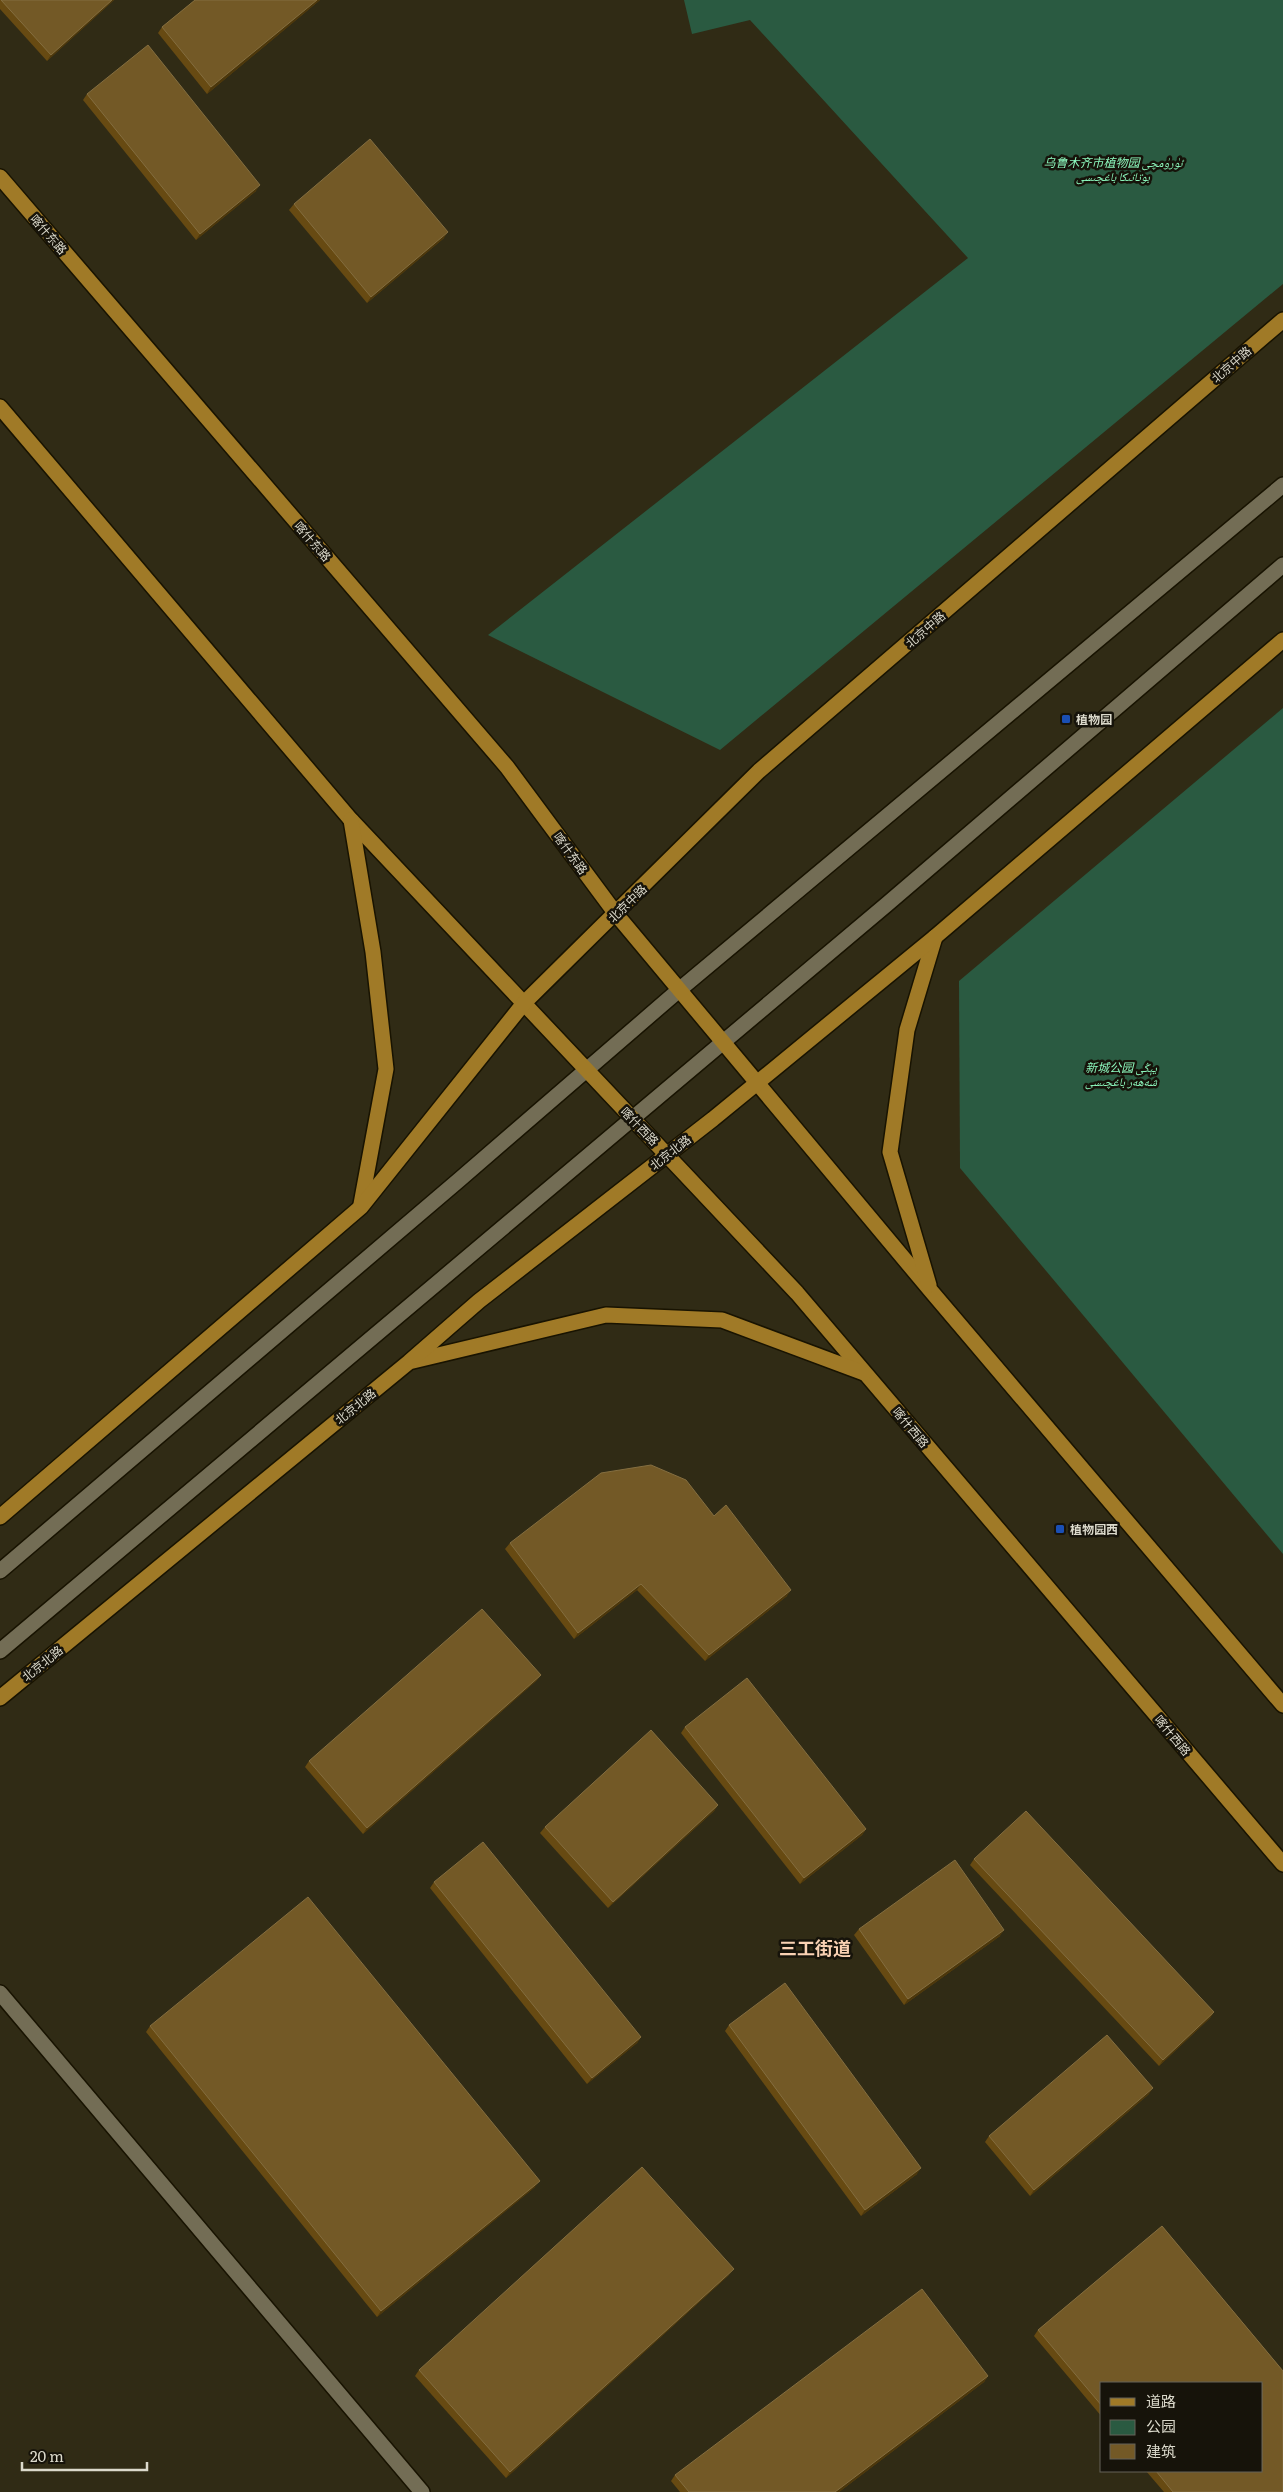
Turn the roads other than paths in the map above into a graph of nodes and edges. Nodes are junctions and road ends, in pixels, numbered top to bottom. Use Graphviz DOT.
graph roads {
  1 [pos="0,177"];
  2 [pos="1283,320"];
  3 [pos="0,407"];
  4 [pos="1283,484"];
  5 [pos="1283,565"];
  6 [pos="1283,640"];
  7 [pos="351,820"];
  8 [pos="616,914"];
  9 [pos="935,937"];
  10 [pos="679,990"];
  11 [pos="524,1003"];
  12 [pos="723,1042"];
  13 [pos="586,1069"];
  14 [pos="756,1083"];
  15 [pos="632,1118"];
  16 [pos="667,1154"];
  17 [pos="361,1207"];
  18 [pos="931,1291"];
  19 [pos="409,1362"];
  20 [pos="865,1373"];
  21 [pos="0,1517"];
  22 [pos="0,1571"];
  23 [pos="0,1651"];
  24 [pos="0,1698"];
  25 [pos="1283,1705"];
  26 [pos="1283,1864"];
  27 [pos="0,1993"];
  28 [pos="422,2492"];
  1 -- 8 [label="main road, 喀什东路"];
  2 -- 8 [label="main road, 北京中路"];
  3 -- 7 [label="main road"];
  4 -- 10 [label="street"];
  5 -- 12 [label="street"];
  6 -- 9 [label="main road"];
  7 -- 11 [label="main road"];
  7 -- 17 [label="main road"];
  8 -- 10 [label="main road"];
  8 -- 11 [label="main road, 北京中路"];
  9 -- 14 [label="main road"];
  9 -- 18 [label="main road"];
  10 -- 12 [label="main road"];
  10 -- 13 [label="street"];
  11 -- 13 [label="main road, 喀什西路"];
  11 -- 17 [label="main road"];
  12 -- 14 [label="main road"];
  12 -- 15 [label="street"];
  13 -- 15 [label="main road, 喀什西路"];
  13 -- 22 [label="street"];
  14 -- 16 [label="main road, 北京北路"];
  14 -- 18 [label="main road"];
  15 -- 16 [label="main road, 喀什西路"];
  15 -- 23 [label="street"];
  16 -- 19 [label="main road, 北京北路"];
  16 -- 20 [label="main road, 喀什西路"];
  17 -- 21 [label="main road"];
  18 -- 25 [label="main road"];
  19 -- 20 [label="main road"];
  19 -- 24 [label="main road, 北京北路"];
  20 -- 26 [label="main road, 喀什西路"];
  27 -- 28 [label="street"];
}
